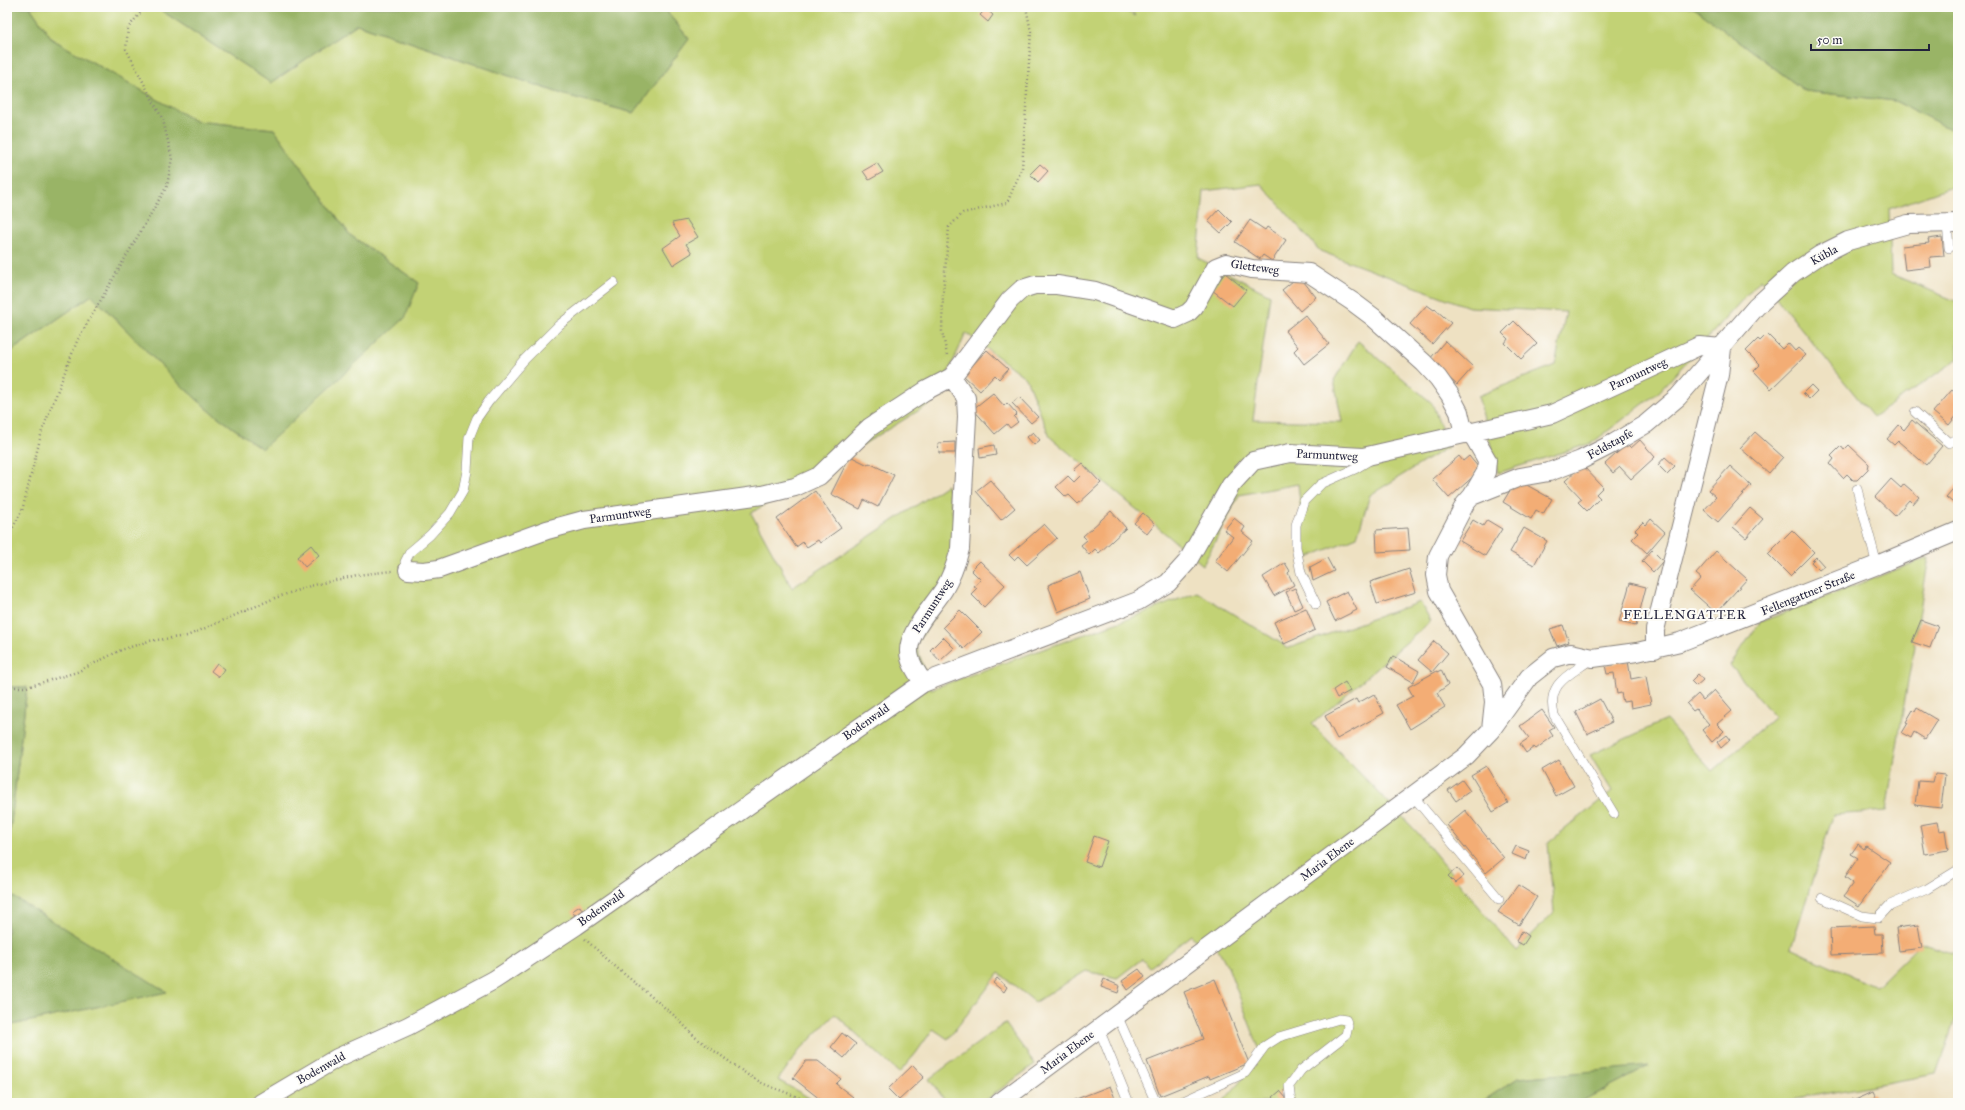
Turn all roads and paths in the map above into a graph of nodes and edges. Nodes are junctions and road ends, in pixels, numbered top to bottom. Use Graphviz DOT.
graph roads {
  1 [pos="145,7"];
  2 [pos="1026,7"];
  3 [pos="1952,223"];
  4 [pos="1948,248"];
  5 [pos="614,282"];
  6 [pos="1722,348"];
  7 [pos="952,377"];
  8 [pos="1915,412"];
  9 [pos="1469,432"];
  10 [pos="1958,438"];
  11 [pos="1382,453"];
  12 [pos="1857,490"];
  13 [pos="1472,496"];
  14 [pos="1958,531"];
  15 [pos="7,538"];
  16 [pos="1877,565"];
  17 [pos="408,570"];
  18 [pos="1316,604"];
  19 [pos="1655,649"];
  20 [pos="1593,658"];
  21 [pos="923,683"];
  22 [pos="7,687"];
  23 [pos="1491,730"];
  24 [pos="1412,796"];
  25 [pos="1614,814"];
  26 [pos="1958,870"];
  27 [pos="1822,898"];
  28 [pos="1499,899"];
  29 [pos="576,926"];
  30 [pos="1117,1015"];
  31 [pos="1099,1029"];
  32 [pos="261,1103"];
  33 [pos="813,1103"];
  34 [pos="999,1103"];
  35 [pos="1129,1103"];
  36 [pos="1156,1103"];
  37 [pos="1179,1103"];
  38 [pos="1291,1103"];
  1 -- 15 [label="path"];
  2 -- 7 [label="path"];
  3 -- 4 [label="lane"];
  3 -- 6 [label="street, Kübla"];
  5 -- 17 [label="lane"];
  6 -- 9 [label="street, Parmuntweg"];
  6 -- 13 [label="street, Feldstapfe"];
  6 -- 19 [label="street"];
  7 -- 9 [label="street, Gletteweg"];
  7 -- 17 [label="street, Parmuntweg"];
  7 -- 21 [label="street, Parmuntweg"];
  8 -- 10 [label="lane"];
  9 -- 11 [label="street, Parmuntweg"];
  9 -- 13 [label="street"];
  11 -- 18 [label="lane"];
  11 -- 21 [label="street, Parmuntweg"];
  12 -- 16 [label="lane"];
  13 -- 23 [label="street"];
  14 -- 16 [label="street, Fellengattner Straße"];
  16 -- 19 [label="street, Fellengattner Straße"];
  17 -- 22 [label="path"];
  19 -- 20 [label="street, Maria Ebene"];
  20 -- 23 [label="street, Maria Ebene"];
  20 -- 25 [label="lane"];
  21 -- 29 [label="street, Bodenwald"];
  23 -- 24 [label="street, Maria Ebene"];
  24 -- 28 [label="lane"];
  24 -- 30 [label="street, Maria Ebene"];
  26 -- 27 [label="lane"];
  29 -- 32 [label="street, Bodenwald"];
  29 -- 33 [label="path"];
  30 -- 31 [label="street, Maria Ebene"];
  30 -- 36 [label="lane"];
  31 -- 34 [label="street, Maria Ebene"];
  31 -- 35 [label="lane"];
  37 -- 38 [label="lane"];
}
